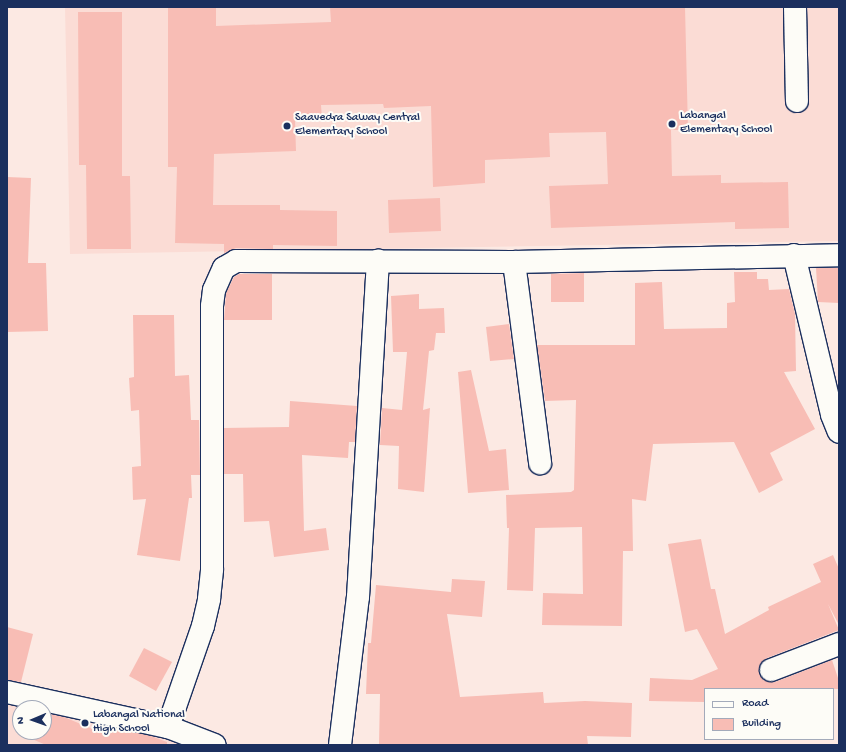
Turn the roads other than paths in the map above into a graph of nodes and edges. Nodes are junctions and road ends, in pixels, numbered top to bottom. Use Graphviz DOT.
graph roads {
  1 [pos="795,7"];
  2 [pos="797,100"];
  3 [pos="794,255"];
  4 [pos="839,255"];
  5 [pos="378,261"];
  6 [pos="514,262"];
  7 [pos="839,432"];
  8 [pos="540,463"];
  9 [pos="839,644"];
  10 [pos="771,670"];
  11 [pos="7,692"];
  12 [pos="168,727"];
  13 [pos="216,745"];
  14 [pos="340,745"];
  1 -- 2 [label="street"];
  3 -- 4 [label="street"];
  3 -- 6 [label="street"];
  3 -- 7 [label="street"];
  5 -- 6 [label="street"];
  5 -- 12 [label="street"];
  5 -- 14 [label="street"];
  6 -- 8 [label="street"];
  9 -- 10 [label="street"];
  11 -- 12 [label="street"];
  12 -- 13 [label="street"];
}
